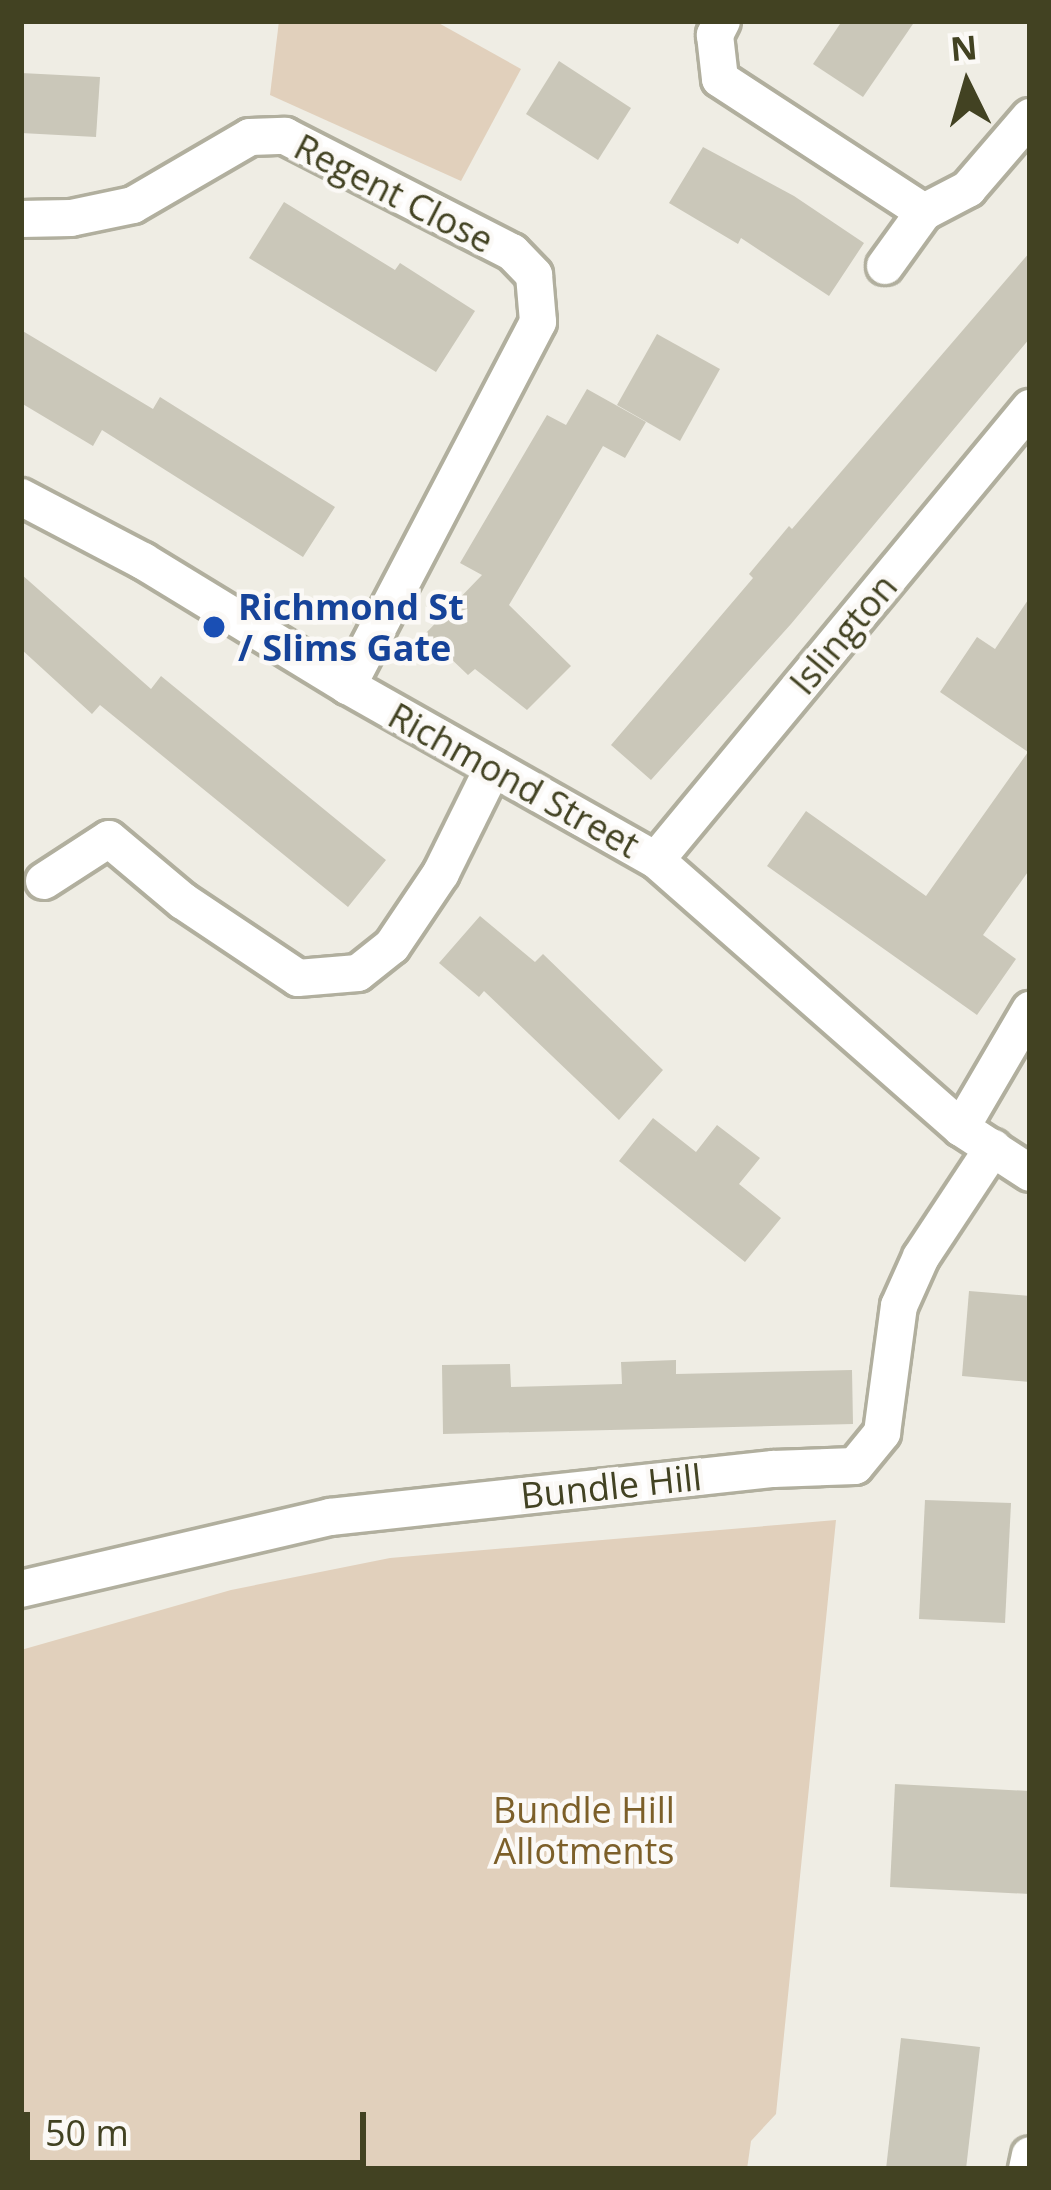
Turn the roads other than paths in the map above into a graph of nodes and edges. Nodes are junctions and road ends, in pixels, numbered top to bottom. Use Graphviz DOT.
graph roads {
  1 [pos="722,21"];
  2 [pos="1030,118"];
  3 [pos="924,212"];
  4 [pos="21,218"];
  5 [pos="885,266"];
  6 [pos="1030,408"];
  7 [pos="21,496"];
  8 [pos="348,686"];
  9 [pos="493,768"];
  10 [pos="656,860"];
  11 [pos="44,881"];
  12 [pos="1030,1010"];
  13 [pos="962,1128"];
  14 [pos="993,1148"];
  15 [pos="1030,1173"];
  16 [pos="21,1588"];
  17 [pos="1030,2155"];
  18 [pos="1027,2169"];
  1 -- 3 [label="street"];
  2 -- 3 [label="street"];
  3 -- 5 [label="street"];
  4 -- 8 [label="street, Regent Close"];
  6 -- 10 [label="street, Islington"];
  7 -- 8 [label="street, Richmond Street"];
  8 -- 9 [label="street, Richmond Street"];
  9 -- 10 [label="street, Richmond Street"];
  9 -- 11 [label="street"];
  10 -- 13 [label="street, Richmond Street"];
  12 -- 13 [label="street"];
  13 -- 14 [label="street, Richmond Street"];
  14 -- 15 [label="street, Richmond Street"];
  14 -- 16 [label="street, Bundle Hill"];
  17 -- 18 [label="street"];
}
